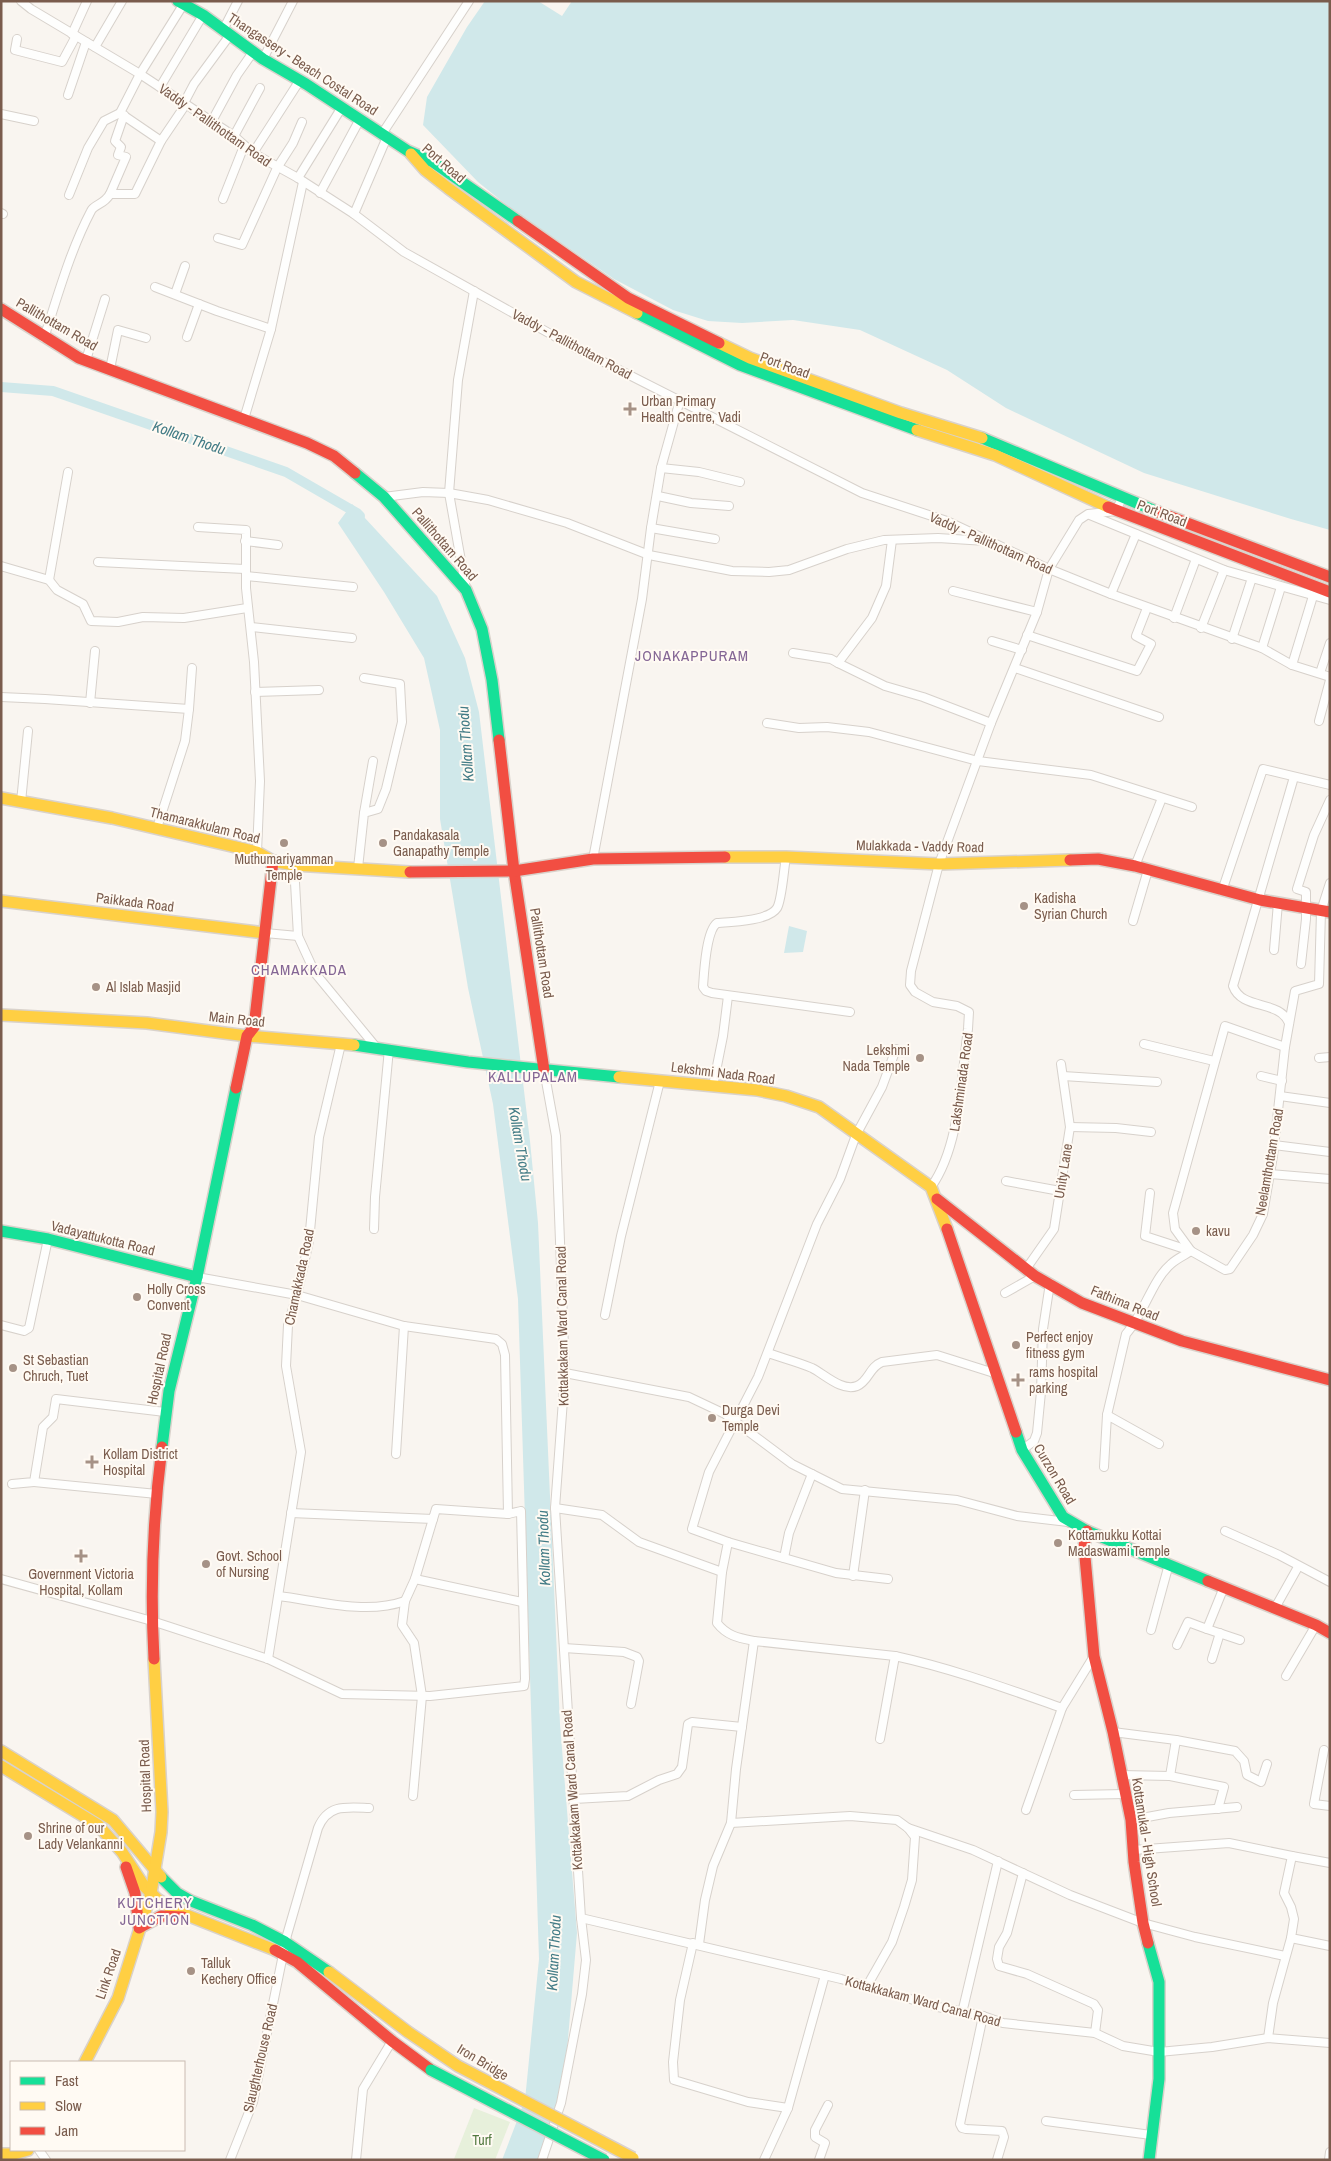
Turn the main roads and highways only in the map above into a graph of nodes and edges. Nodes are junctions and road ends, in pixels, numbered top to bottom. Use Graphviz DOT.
graph roads {
  1 [pos="186,4"];
  2 [pos="408,151"];
  3 [pos="1,309"];
  4 [pos="1330,577"];
  5 [pos="1330,592"];
  6 [pos="1,798"];
  7 [pos="273,861"];
  8 [pos="509,871"];
  9 [pos="1,901"];
  10 [pos="1326,911"];
  11 [pos="265,933"];
  12 [pos="1,1015"];
  13 [pos="247,1036"];
  14 [pos="531,1068"];
  15 [pos="544,1070"];
  16 [pos="937,1198"];
  17 [pos="1,1231"];
  18 [pos="197,1277"];
  19 [pos="1330,1380"];
  20 [pos="1087,1531"];
  21 [pos="1330,1633"];
  22 [pos="1,1751"];
  23 [pos="1,1766"];
  24 [pos="122,1852"];
  25 [pos="155,1871"];
  26 [pos="151,1893"];
  27 [pos="192,1917"];
  28 [pos="139,1928"];
  29 [pos="284,1948"];
  30 [pos="86,2061"];
  31 [pos="24,2151"];
  32 [pos="1,2154"];
  33 [pos="634,2159"];
  34 [pos="604,2160"];
  35 [pos="1149,2160"];
  1 -- 2 [label="main road, Thangassery - Beach Costal Road"];
  2 -- 4 [label="main road, Port Road"];
  2 -- 5 [label="main road, Port Road"];
  3 -- 8 [label="main road, Pallithottam Road"];
  6 -- 7 [label="main road, Thamarakkulam Road"];
  7 -- 8 [label="main road, Thamarakkulam Road"];
  7 -- 11 [label="main road, Hospital Road"];
  8 -- 10 [label="main road, Mulakkada - Vaddy Road"];
  8 -- 15 [label="main road, Pallithottam Road"];
  9 -- 11 [label="main road, Paikkada Road"];
  11 -- 13 [label="main road, Hospital Road"];
  12 -- 13 [label="main road, Main Road"];
  13 -- 14 [label="main road, Main Road"];
  13 -- 18 [label="main road, Hospital Road"];
  14 -- 15 [label="main road, Lekshmi Nada Road"];
  15 -- 16 [label="main road, Lekshmi Nada Road"];
  16 -- 19 [label="main road, Fathima Road"];
  16 -- 20 [label="main road, Curzon Road"];
  17 -- 18 [label="main road, Vadayattukotta Road"];
  18 -- 25 [label="main road, Hospital Road"];
  20 -- 21 [label="main road, Curzon Road"];
  20 -- 35 [label="main road, Kottamukal - High School"];
  22 -- 25 [label="main road"];
  23 -- 24 [label="main road"];
  24 -- 26 [label="main road"];
  24 -- 28 [label="main road"];
  25 -- 26 [label="main road, Hospital Road"];
  25 -- 29 [label="main road"];
  26 -- 27 [label="main road"];
  26 -- 28 [label="main road, Link Road"];
  27 -- 28 [label="main road"];
  27 -- 29 [label="main road"];
  28 -- 30 [label="main road, Link Road"];
  29 -- 33 [label="main road, Iron Bridge, bridge"];
  29 -- 34 [label="main road, bridge"];
  31 -- 32 [label="main road"];
}
